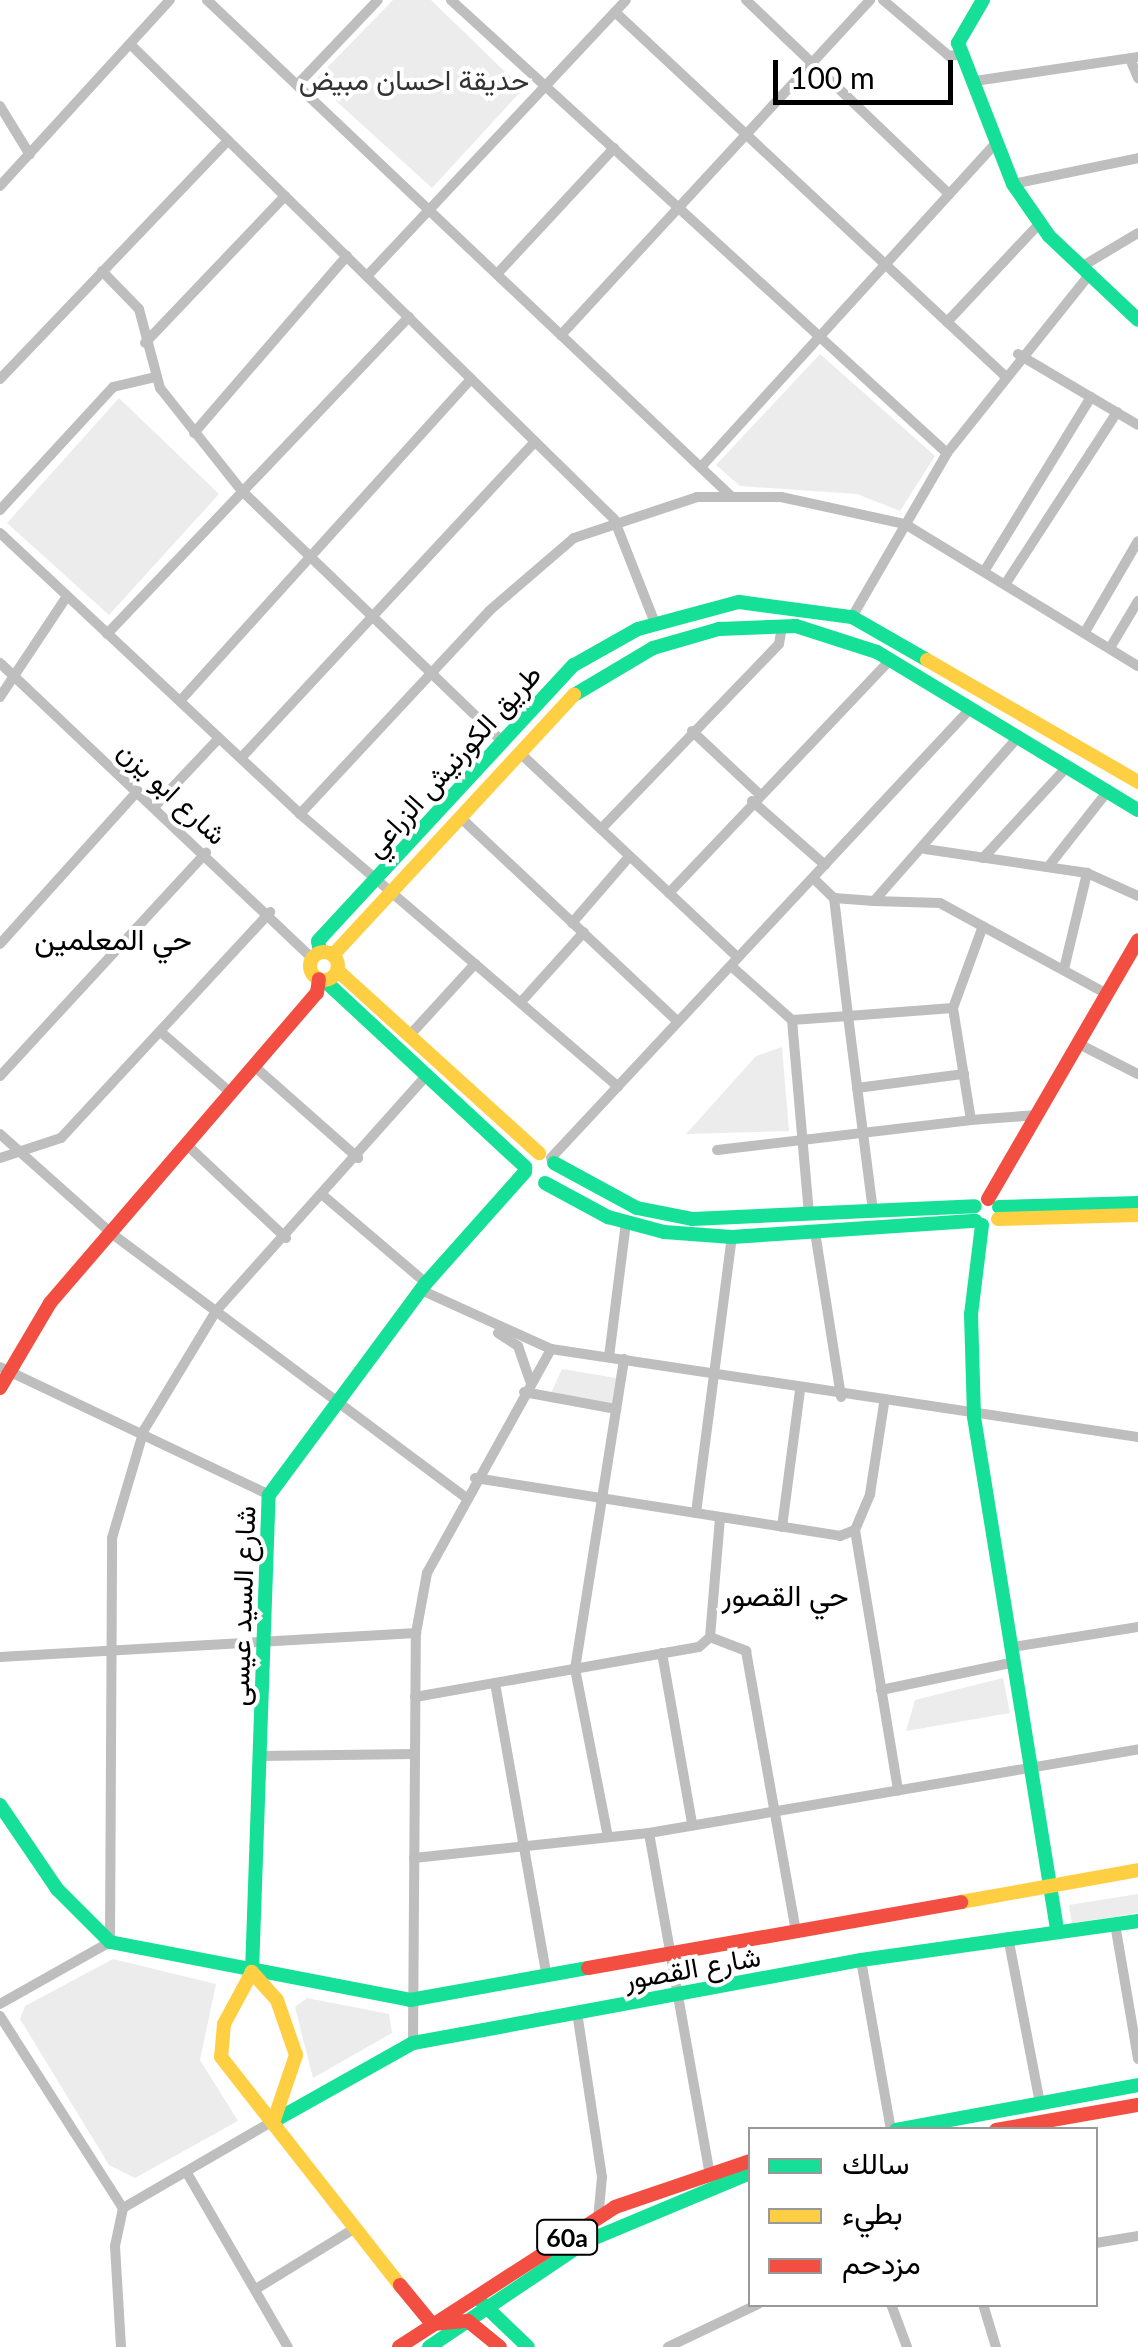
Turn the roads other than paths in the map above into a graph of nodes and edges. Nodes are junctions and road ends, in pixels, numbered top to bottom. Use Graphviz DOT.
graph roads {
  1 [pos="170,0"];
  2 [pos="207,0"];
  3 [pos="378,0"];
  4 [pos="451,0"];
  5 [pos="626,0"];
  6 [pos="746,0"];
  7 [pos="870,0"];
  8 [pos="883,0"];
  9 [pos="983,0"];
  10 [pos="615,12"];
  11 [pos="130,44"];
  12 [pos="963,54"];
  13 [pos="1134,58"];
  14 [pos="813,64"];
  15 [pos="1138,78"];
  16 [pos="975,81"];
  17 [pos="545,84"];
  18 [pos="297,85"];
  19 [pos="0,106"];
  20 [pos="748,136"];
  21 [pos="228,140"];
  22 [pos="996,143"];
  23 [pos="614,148"];
  24 [pos="30,155"];
  25 [pos="1138,158"];
  26 [pos="1014,184"];
  27 [pos="0,186"];
  28 [pos="949,194"];
  29 [pos="285,196"];
  30 [pos="427,208"];
  31 [pos="679,210"];
  32 [pos="1041,222"];
  33 [pos="1138,232"];
  34 [pos="347,256"];
  35 [pos="884,264"];
  36 [pos="1085,270"];
  37 [pos="102,271"];
  38 [pos="497,274"];
  39 [pos="367,276"];
  40 [pos="409,317"];
  41 [pos="1138,320"];
  42 [pos="947,322"];
  43 [pos="561,335"];
  44 [pos="819,342"];
  45 [pos="145,343"];
  46 [pos="1018,354"];
  47 [pos="1004,376"];
  48 [pos="155,377"];
  49 [pos="0,379"];
  50 [pos="472,379"];
  51 [pos="1091,397"];
  52 [pos="1117,412"];
  53 [pos="1138,425"];
  54 [pos="194,433"];
  55 [pos="536,442"];
  56 [pos="947,453"];
  57 [pos="700,467"];
  58 [pos="242,490"];
  59 [pos="732,497"];
  60 [pos="0,510"];
  61 [pos="614,519"];
  62 [pos="905,524"];
  63 [pos="0,533"];
  64 [pos="1138,541"];
  65 [pos="308,559"];
  66 [pos="985,570"];
  67 [pos="1006,583"];
  68 [pos="67,596"];
  69 [pos="1138,601"];
  70 [pos="852,617"];
  71 [pos="371,618"];
  72 [pos="654,623"];
  73 [pos="782,627"];
  74 [pos="1084,632"];
  75 [pos="108,634"];
  76 [pos="1110,648"];
  77 [pos="890,660"];
  78 [pos="0,663"];
  79 [pos="1138,666"];
  80 [pos="12,674"];
  81 [pos="430,674"];
  82 [pos="0,697"];
  83 [pos="180,701"];
  84 [pos="970,709"];
  85 [pos="692,730"];
  86 [pos="218,738"];
  87 [pos="1017,738"];
  88 [pos="502,740"];
  89 [pos="520,753"];
  90 [pos="241,758"];
  91 [pos="1066,768"];
  92 [pos="1138,782"];
  93 [pos="138,791"];
  94 [pos="1107,792"];
  95 [pos="756,797"];
  96 [pos="155,806"];
  97 [pos="1138,810"];
  98 [pos="300,814"];
  99 [pos="462,819"];
  100 [pos="600,829"];
  101 [pos="925,849"];
  102 [pos="206,853"];
  103 [pos="629,858"];
  104 [pos="983,858"];
  105 [pos="825,865"];
  106 [pos="1048,867"];
  107 [pos="1087,873"];
  108 [pos="813,878"];
  109 [pos="377,880"];
  110 [pos="393,893"];
  111 [pos="669,893"];
  112 [pos="1138,896"];
  113 [pos="834,898"];
  114 [pos="874,901"];
  115 [pos="270,912"];
  116 [pos="0,920"];
  117 [pos="572,923"];
  118 [pos="983,926"];
  119 [pos="584,932"];
  120 [pos="10,933"];
  121 [pos="0,944"];
  122 [pos="1136,948"];
  123 [pos="326,959"];
  124 [pos="735,962"];
  125 [pos="475,964"];
  126 [pos="1064,969"];
  127 [pos="322,979"];
  128 [pos="1107,994"];
  129 [pos="521,1002"];
  130 [pos="953,1008"];
  131 [pos="848,1016"];
  132 [pos="792,1020"];
  133 [pos="678,1022"];
  134 [pos="162,1033"];
  135 [pos="410,1036"];
  136 [pos="1079,1044"];
  137 [pos="254,1066"];
  138 [pos="428,1074"];
  139 [pos="964,1074"];
  140 [pos="1138,1074"];
  141 [pos="0,1076"];
  142 [pos="618,1087"];
  143 [pos="858,1088"];
  144 [pos="231,1093"];
  145 [pos="1038,1115"];
  146 [pos="971,1120"];
  147 [pos="0,1134"];
  148 [pos="864,1134"];
  149 [pos="801,1143"];
  150 [pos="186,1145"];
  151 [pos="717,1150"];
  152 [pos="18,1153"];
  153 [pos="0,1158"];
  154 [pos="358,1158"];
  155 [pos="548,1158"];
  156 [pos="525,1169"];
  157 [pos="544,1183"];
  158 [pos="325,1197"];
  159 [pos="1138,1202"];
  160 [pos="874,1212"];
  161 [pos="986,1213"];
  162 [pos="809,1214"];
  163 [pos="1138,1214"];
  164 [pos="626,1222"];
  165 [pos="815,1232"];
  166 [pos="111,1233"];
  167 [pos="732,1236"];
  168 [pos="286,1238"];
  169 [pos="424,1287"];
  170 [pos="216,1311"];
  171 [pos="480,1322"];
  172 [pos="551,1349"];
  173 [pos="609,1357"];
  174 [pos="624,1359"];
  175 [pos="3,1368"];
  176 [pos="716,1377"];
  177 [pos="527,1386"];
  178 [pos="0,1388"];
  179 [pos="800,1391"];
  180 [pos="841,1397"];
  181 [pos="338,1403"];
  182 [pos="884,1404"];
  183 [pos="616,1409"];
  184 [pos="974,1417"];
  185 [pos="142,1437"];
  186 [pos="1138,1437"];
  187 [pos="475,1478"];
  188 [pos="269,1496"];
  189 [pos="464,1496"];
  190 [pos="602,1498"];
  191 [pos="696,1513"];
  192 [pos="720,1517"];
  193 [pos="782,1527"];
  194 [pos="856,1530"];
  195 [pos="1138,1627"];
  196 [pos="416,1632"];
  197 [pos="710,1637"];
  198 [pos="264,1642"];
  199 [pos="110,1651"];
  200 [pos="662,1653"];
  201 [pos="1014,1654"];
  202 [pos="0,1657"];
  203 [pos="574,1669"];
  204 [pos="495,1683"];
  205 [pos="881,1690"];
  206 [pos="416,1696"];
  207 [pos="1138,1749"];
  208 [pos="415,1754"];
  209 [pos="260,1756"];
  210 [pos="1033,1769"];
  211 [pos="898,1790"];
  212 [pos="0,1805"];
  213 [pos="778,1810"];
  214 [pos="692,1824"];
  215 [pos="649,1833"];
  216 [pos="608,1837"];
  217 [pos="524,1851"];
  218 [pos="414,1858"];
  219 [pos="1138,1870"];
  220 [pos="1049,1881"];
  221 [pos="1138,1920"];
  222 [pos="1115,1924"];
  223 [pos="795,1926"];
  224 [pos="1057,1929"];
  225 [pos="1008,1936"];
  226 [pos="110,1942"];
  227 [pos="666,1952"];
  228 [pos="862,1960"];
  229 [pos="252,1972"];
  230 [pos="546,1973"];
  231 [pos="676,1997"];
  232 [pos="410,2000"];
  233 [pos="0,2004"];
  234 [pos="577,2012"];
  235 [pos="0,2016"];
  236 [pos="413,2043"];
  237 [pos="1138,2059"];
  238 [pos="1138,2085"];
  239 [pos="1040,2103"];
  240 [pos="1138,2105"];
  241 [pos="274,2121"];
  242 [pos="893,2127"];
  243 [pos="910,2127"];
  244 [pos="1013,2127"];
  245 [pos="748,2161"];
  246 [pos="709,2170"];
  247 [pos="187,2173"];
  248 [pos="748,2174"];
  249 [pos="122,2208"];
  250 [pos="599,2216"];
  251 [pos="355,2228"];
  252 [pos="1138,2236"];
  253 [pos="585,2242"];
  254 [pos="1098,2243"];
  255 [pos="256,2290"];
  256 [pos="470,2302"];
  257 [pos="492,2306"];
  258 [pos="752,2307"];
  259 [pos="892,2307"];
  260 [pos="984,2307"];
  261 [pos="468,2321"];
  262 [pos="432,2324"];
  263 [pos="121,2347"];
  264 [pos="288,2347"];
  265 [pos="399,2347"];
  266 [pos="428,2347"];
  267 [pos="500,2347"];
  268 [pos="528,2347"];
  269 [pos="668,2347"];
  270 [pos="907,2347"];
  271 [pos="996,2347"];
  1 -- 11 [label="street"];
  2 -- 18 [label="street"];
  3 -- 18 [label="street"];
  4 -- 17 [label="street"];
  5 -- 10 [label="street"];
  6 -- 14 [label="street"];
  7 -- 14 [label="street"];
  8 -- 12 [label="street"];
  9 -- 12 [label="street"];
  10 -- 17 [label="street"];
  10 -- 20 [label="street"];
  11 -- 21 [label="street"];
  11 -- 24 [label="street"];
  12 -- 16 [label="street"];
  13 -- 15 [label="street"];
  13 -- 16 [label="street"];
  14 -- 20 [label="street"];
  14 -- 28 [label="street"];
  16 -- 22 [label="street"];
  17 -- 23 [label="street"];
  17 -- 30 [label="street"];
  18 -- 30 [label="street"];
  19 -- 24 [label="street"];
  20 -- 31 [label="street"];
  20 -- 35 [label="street"];
  21 -- 29 [label="street"];
  21 -- 37 [label="street"];
  22 -- 26 [label="street"];
  22 -- 28 [label="street"];
  23 -- 31 [label="street"];
  23 -- 38 [label="street"];
  24 -- 27 [label="street"];
  25 -- 26 [label="street"];
  26 -- 32 [label="street"];
  28 -- 35 [label="street"];
  29 -- 34 [label="street"];
  29 -- 45 [label="street"];
  30 -- 38 [label="street"];
  30 -- 39 [label="street"];
  31 -- 43 [label="street"];
  31 -- 44 [label="street"];
  32 -- 36 [label="street"];
  32 -- 42 [label="street"];
  33 -- 36 [label="street"];
  34 -- 39 [label="street"];
  34 -- 54 [label="street"];
  35 -- 42 [label="street"];
  35 -- 44 [label="street"];
  36 -- 41 [label="street"];
  36 -- 46 [label="street"];
  37 -- 45 [label="street"];
  37 -- 49 [label="street"];
  38 -- 43 [label="street"];
  39 -- 40 [label="street"];
  40 -- 50 [label="street"];
  40 -- 58 [label="street"];
  42 -- 47 [label="street"];
  43 -- 57 [label="street"];
  44 -- 56 [label="street"];
  44 -- 57 [label="street"];
  45 -- 48 [label="street"];
  46 -- 47 [label="street"];
  46 -- 51 [label="street"];
  47 -- 56 [label="street"];
  48 -- 54 [label="street"];
  48 -- 60 [label="street"];
  50 -- 55 [label="street"];
  50 -- 65 [label="street"];
  51 -- 52 [label="street"];
  51 -- 66 [label="street"];
  52 -- 53 [label="street"];
  52 -- 67 [label="street"];
  54 -- 58 [label="street"];
  55 -- 61 [label="street"];
  55 -- 71 [label="street"];
  56 -- 62 [label="street"];
  57 -- 59 [label="street"];
  58 -- 65 [label="street"];
  58 -- 75 [label="street"];
  59 -- 61 [label="street"];
  59 -- 62 [label="street"];
  61 -- 72 [label="street"];
  61 -- 81 [label="street"];
  62 -- 66 [label="street"];
  62 -- 70 [label="street"];
  63 -- 68 [label="street"];
  64 -- 74 [label="street"];
  65 -- 71 [label="street"];
  65 -- 83 [label="street"];
  66 -- 67 [label="street"];
  67 -- 74 [label="street"];
  68 -- 75 [label="street"];
  68 -- 80 [label="street"];
  69 -- 76 [label="street"];
  70 -- 72 [label="street, طريق الكورنيش الزراعي"];
  70 -- 92 [label="street, طريق الكورنيش الزراعي"];
  71 -- 81 [label="street"];
  71 -- 90 [label="street"];
  72 -- 88 [label="street, طريق الكورنيش الزراعي"];
  73 -- 77 [label="street"];
  73 -- 85 [label="street"];
  73 -- 89 [label="street"];
  74 -- 76 [label="street"];
  75 -- 83 [label="street"];
  76 -- 79 [label="street"];
  77 -- 84 [label="street"];
  77 -- 95 [label="street"];
  78 -- 80 [label="street, شارع ابو يزن"];
  80 -- 82 [label="street"];
  80 -- 93 [label="street, شارع ابو يزن"];
  81 -- 88 [label="street"];
  81 -- 98 [label="street"];
  83 -- 86 [label="street"];
  84 -- 87 [label="street"];
  84 -- 105 [label="street"];
  85 -- 95 [label="street"];
  85 -- 100 [label="street"];
  86 -- 90 [label="street"];
  86 -- 96 [label="street"];
  87 -- 91 [label="street"];
  87 -- 101 [label="street"];
  88 -- 109 [label="street, طريق الكورنيش الزراعي"];
  89 -- 99 [label="street"];
  89 -- 100 [label="street"];
  90 -- 98 [label="street"];
  91 -- 94 [label="street"];
  91 -- 104 [label="street"];
  93 -- 96 [label="street, شارع ابو يزن"];
  93 -- 120 [label="street"];
  94 -- 97 [label="street"];
  94 -- 106 [label="street"];
  95 -- 105 [label="street"];
  95 -- 111 [label="street"];
  96 -- 102 [label="street, شارع ابو يزن"];
  98 -- 109 [label="street"];
  99 -- 110 [label="street"];
  99 -- 117 [label="street"];
  100 -- 103 [label="street"];
  101 -- 104 [label="street"];
  101 -- 114 [label="street"];
  102 -- 115 [label="street, شارع ابو يزن"];
  102 -- 141 [label="street"];
  103 -- 111 [label="street"];
  103 -- 117 [label="street"];
  104 -- 106 [label="street"];
  105 -- 108 [label="street"];
  106 -- 107 [label="street"];
  107 -- 112 [label="street"];
  107 -- 126 [label="street"];
  108 -- 113 [label="street"];
  108 -- 124 [label="street"];
  109 -- 110 [label="street"];
  109 -- 123 [label="street, طريق الكورنيش الزراعي"];
  110 -- 123 [label="street"];
  110 -- 125 [label="street"];
  111 -- 124 [label="street"];
  113 -- 114 [label="street"];
  113 -- 131 [label="street"];
  114 -- 118 [label="street"];
  115 -- 123 [label="street, شارع ابو يزن"];
  115 -- 134 [label="street"];
  116 -- 120 [label="street"];
  117 -- 119 [label="street"];
  118 -- 126 [label="street"];
  118 -- 130 [label="street"];
  119 -- 129 [label="street"];
  119 -- 133 [label="street"];
  120 -- 121 [label="street"];
  122 -- 128 [label="street"];
  123 -- 127 [label="street"];
  123 -- 127 [label="street"];
  123 -- 135 [label="street"];
  124 -- 132 [label="street"];
  124 -- 133 [label="street"];
  125 -- 129 [label="street"];
  125 -- 135 [label="street"];
  126 -- 128 [label="street"];
  127 -- 137 [label="street"];
  127 -- 138 [label="street"];
  128 -- 136 [label="street"];
  129 -- 142 [label="street"];
  130 -- 131 [label="street"];
  130 -- 139 [label="street"];
  131 -- 132 [label="street"];
  131 -- 143 [label="street"];
  132 -- 149 [label="street"];
  133 -- 142 [label="street"];
  134 -- 144 [label="street"];
  134 -- 152 [label="street"];
  135 -- 155 [label="street"];
  136 -- 140 [label="street"];
  136 -- 145 [label="street"];
  137 -- 144 [label="street"];
  137 -- 154 [label="street"];
  138 -- 154 [label="street"];
  138 -- 156 [label="street"];
  139 -- 143 [label="street"];
  139 -- 146 [label="street"];
  142 -- 155 [label="street"];
  143 -- 148 [label="street"];
  144 -- 150 [label="street"];
  145 -- 146 [label="street"];
  145 -- 161 [label="street"];
  146 -- 148 [label="street"];
  147 -- 152 [label="street"];
  148 -- 149 [label="street"];
  148 -- 160 [label="street"];
  149 -- 151 [label="street"];
  149 -- 162 [label="street"];
  150 -- 166 [label="street"];
  150 -- 168 [label="street"];
  152 -- 153 [label="street"];
  152 -- 166 [label="street"];
  154 -- 158 [label="street"];
  155 -- 156 [label="street, شارع السيد عيسى"];
  155 -- 157 [label="street"];
  155 -- 162 [label="street"];
  156 -- 157 [label="street"];
  156 -- 169 [label="street, شارع السيد عيسى"];
  157 -- 164 [label="street"];
  158 -- 168 [label="street"];
  158 -- 169 [label="street"];
  159 -- 161 [label="street"];
  160 -- 161 [label="street"];
  160 -- 162 [label="street"];
  161 -- 163 [label="street"];
  161 -- 165 [label="street"];
  161 -- 184 [label="street"];
  164 -- 167 [label="street"];
  164 -- 173 [label="street"];
  165 -- 167 [label="street"];
  165 -- 180 [label="street"];
  166 -- 170 [label="street"];
  166 -- 175 [label="street"];
  167 -- 176 [label="street"];
  168 -- 170 [label="street"];
  169 -- 171 [label="street"];
  169 -- 181 [label="street, شارع السيد عيسى"];
  170 -- 181 [label="street"];
  170 -- 185 [label="street"];
  171 -- 172 [label="street"];
  171 -- 177 [label="street"];
  172 -- 173 [label="street"];
  172 -- 177 [label="street"];
  173 -- 174 [label="street"];
  174 -- 176 [label="street"];
  174 -- 183 [label="street"];
  175 -- 178 [label="street"];
  175 -- 185 [label="street"];
  176 -- 179 [label="street"];
  176 -- 191 [label="street"];
  177 -- 183 [label="street"];
  177 -- 187 [label="street"];
  179 -- 180 [label="street"];
  179 -- 193 [label="street"];
  180 -- 182 [label="street"];
  181 -- 188 [label="street, شارع السيد عيسى"];
  181 -- 189 [label="street"];
  182 -- 184 [label="street"];
  182 -- 194 [label="street"];
  183 -- 190 [label="street"];
  184 -- 186 [label="street"];
  184 -- 201 [label="street"];
  185 -- 188 [label="street"];
  185 -- 199 [label="street"];
  187 -- 189 [label="street"];
  187 -- 190 [label="street"];
  188 -- 198 [label="street, شارع السيد عيسى"];
  189 -- 196 [label="street"];
  190 -- 191 [label="street"];
  190 -- 203 [label="street"];
  191 -- 192 [label="street"];
  192 -- 193 [label="street"];
  192 -- 197 [label="street"];
  193 -- 194 [label="street"];
  194 -- 205 [label="street"];
  195 -- 201 [label="street"];
  196 -- 198 [label="street"];
  196 -- 206 [label="street"];
  197 -- 200 [label="street"];
  197 -- 213 [label="street"];
  198 -- 199 [label="street"];
  198 -- 209 [label="street, شارع السيد عيسى"];
  199 -- 202 [label="street"];
  199 -- 226 [label="street"];
  200 -- 203 [label="street"];
  200 -- 214 [label="street"];
  201 -- 205 [label="street"];
  201 -- 210 [label="street"];
  203 -- 204 [label="street"];
  203 -- 216 [label="street"];
  204 -- 206 [label="street"];
  204 -- 217 [label="street"];
  205 -- 211 [label="street"];
  206 -- 208 [label="street"];
  207 -- 210 [label="street"];
  208 -- 209 [label="street"];
  208 -- 218 [label="street"];
  209 -- 229 [label="street, شارع السيد عيسى"];
  210 -- 211 [label="street"];
  210 -- 220 [label="street"];
  211 -- 213 [label="street"];
  212 -- 226 [label="street"];
  213 -- 214 [label="street"];
  213 -- 223 [label="street"];
  214 -- 215 [label="street"];
  215 -- 216 [label="street"];
  215 -- 227 [label="street"];
  216 -- 217 [label="street"];
  217 -- 218 [label="street"];
  217 -- 230 [label="street"];
  218 -- 232 [label="street"];
  219 -- 220 [label="street, شارع القصور"];
  220 -- 223 [label="street, شارع القصور"];
  220 -- 224 [label="street"];
  221 -- 222 [label="street, شارع القصور"];
  222 -- 224 [label="street, شارع القصور"];
  222 -- 237 [label="street"];
  223 -- 227 [label="street, شارع القصور"];
  224 -- 225 [label="street, شارع القصور"];
  225 -- 228 [label="street, شارع القصور"];
  225 -- 239 [label="street"];
  226 -- 229 [label="street"];
  226 -- 233 [label="street"];
  227 -- 230 [label="street, شارع القصور"];
  227 -- 231 [label="street"];
  228 -- 231 [label="street, شارع القصور"];
  228 -- 242 [label="street"];
  229 -- 232 [label="street"];
  229 -- 241 [label="street"];
  229 -- 241 [label="street"];
  230 -- 232 [label="street, شارع القصور"];
  231 -- 234 [label="street, شارع القصور"];
  231 -- 246 [label="street"];
  232 -- 236 [label="street"];
  234 -- 236 [label="street, شارع القصور"];
  234 -- 250 [label="street"];
  235 -- 249 [label="street"];
  236 -- 241 [label="street, شارع القصور"];
  238 -- 239 [label="street"];
  239 -- 243 [label="street"];
  240 -- 244 [label="street"];
  241 -- 247 [label="street"];
  241 -- 251 [label="street"];
  245 -- 246 [label="street, 60a"];
  246 -- 250 [label="street, 60a"];
  247 -- 249 [label="street"];
  247 -- 255 [label="street"];
  248 -- 253 [label="street, 60a"];
  249 -- 263 [label="street"];
  250 -- 253 [label="street"];
  250 -- 256 [label="street, 60a"];
  251 -- 255 [label="street"];
  251 -- 262 [label="street"];
  252 -- 254 [label="street"];
  253 -- 257 [label="street, 60a"];
  255 -- 264 [label="street"];
  256 -- 257 [label="street"];
  256 -- 262 [label="street, 60a"];
  257 -- 261 [label="street, 60a"];
  257 -- 268 [label="street"];
  258 -- 269 [label="street"];
  259 -- 270 [label="street"];
  260 -- 271 [label="street"];
  261 -- 262 [label="street"];
  261 -- 266 [label="street, 60a"];
  261 -- 267 [label="street"];
  262 -- 265 [label="street, 60a"];
}
